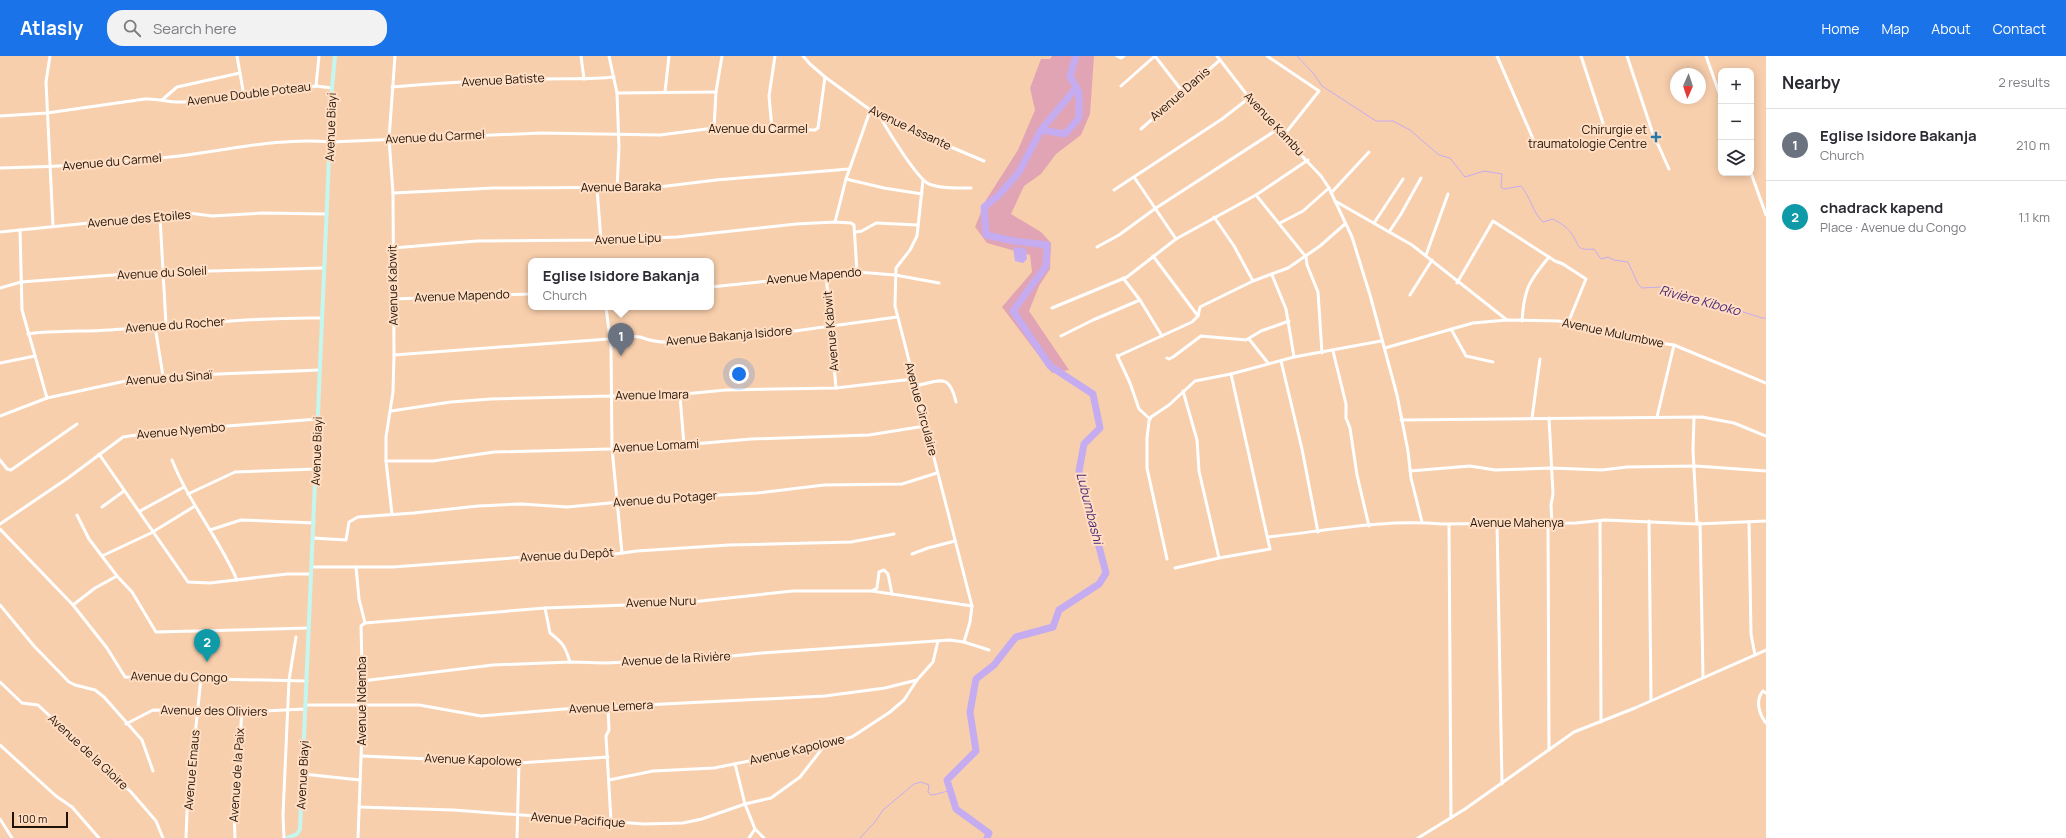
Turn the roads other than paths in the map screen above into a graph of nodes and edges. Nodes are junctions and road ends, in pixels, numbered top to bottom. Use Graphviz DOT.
graph roads {
  1 [pos="50,56"];
  2 [pos="54,56"];
  3 [pos="237,56"];
  4 [pos="319,56"];
  5 [pos="336,56"];
  6 [pos="394,56"];
  7 [pos="581,56"];
  8 [pos="609,56"];
  9 [pos="669,56"];
  10 [pos="722,56"];
  11 [pos="775,56"];
  12 [pos="803,56"];
  13 [pos="1117,56"];
  14 [pos="1124,56"];
  15 [pos="1155,56"];
  16 [pos="1216,56"];
  17 [pos="1267,56"];
  18 [pos="1497,56"];
  19 [pos="1581,56"];
  20 [pos="1627,56"];
  21 [pos="1706,56"];
  22 [pos="1220,60"];
  23 [pos="240,73"];
  24 [pos="614,77"];
  25 [pos="826,77"];
  26 [pos="584,79"];
  27 [pos="316,86"];
  28 [pos="1121,86"];
  29 [pos="392,87"];
  30 [pos="332,88"];
  31 [pos="1718,90"];
  32 [pos="1182,91"];
  33 [pos="665,92"];
  34 [pos="716,92"];
  35 [pos="617,93"];
  36 [pos="244,96"];
  37 [pos="1248,98"];
  38 [pos="162,100"];
  39 [pos="870,111"];
  40 [pos="47,113"];
  41 [pos="0,116"];
  42 [pos="880,117"];
  43 [pos="1603,123"];
  44 [pos="714,128"];
  45 [pos="772,129"];
  46 [pos="1141,129"];
  47 [pos="1278,129"];
  48 [pos="618,134"];
  49 [pos="1284,135"];
  50 [pos="389,139"];
  51 [pos="1534,141"];
  52 [pos="331,142"];
  53 [pos="1370,152"];
  54 [pos="1308,160"];
  55 [pos="984,161"];
  56 [pos="50,167"];
  57 [pos="0,168"];
  58 [pos="1669,168"];
  59 [pos="849,169"];
  60 [pos="1752,176"];
  61 [pos="1134,177"];
  62 [pos="1421,178"];
  63 [pos="846,179"];
  64 [pos="1403,179"];
  65 [pos="923,180"];
  66 [pos="597,188"];
  67 [pos="617,188"];
  68 [pos="971,188"];
  69 [pos="1329,188"];
  70 [pos="1114,190"];
  71 [pos="392,193"];
  72 [pos="1331,193"];
  73 [pos="922,194"];
  74 [pos="1448,194"];
  75 [pos="1256,195"];
  76 [pos="1335,201"];
  77 [pos="1156,208"];
  78 [pos="1348,209"];
  79 [pos="327,214"];
  80 [pos="1766,215"];
  81 [pos="160,217"];
  82 [pos="1214,217"];
  83 [pos="1342,217"];
  84 [pos="836,222"];
  85 [pos="1280,223"];
  86 [pos="1345,224"];
  87 [pos="1374,224"];
  88 [pos="918,225"];
  89 [pos="53,226"];
  90 [pos="20,230"];
  91 [pos="0,232"];
  92 [pos="856,232"];
  93 [pos="1388,232"];
  94 [pos="1176,239"];
  95 [pos="601,240"];
  96 [pos="1097,247"];
  97 [pos="393,248"];
  98 [pos="1426,255"];
  99 [pos="1153,256"];
  100 [pos="1306,257"];
  101 [pos="1549,257"];
  102 [pos="1432,260"];
  103 [pos="324,268"];
  104 [pos="162,272"];
  105 [pos="857,272"];
  106 [pos="826,274"];
  107 [pos="895,275"];
  108 [pos="1272,275"];
  109 [pos="1123,278"];
  110 [pos="1253,281"];
  111 [pos="22,282"];
  112 [pos="940,283"];
  113 [pos="1457,283"];
  114 [pos="714,287"];
  115 [pos="0,288"];
  116 [pos="528,294"];
  117 [pos="1410,295"];
  118 [pos="393,299"];
  119 [pos="1140,300"];
  120 [pos="1052,308"];
  121 [pos="606,310"];
  122 [pos="1198,316"];
  123 [pos="897,317"];
  124 [pos="322,318"];
  125 [pos="1507,320"];
  126 [pos="1522,320"];
  127 [pos="1289,321"];
  128 [pos="1568,323"];
  129 [pos="166,325"];
  130 [pos="155,326"];
  131 [pos="830,326"];
  132 [pos="1451,329"];
  133 [pos="28,334"];
  134 [pos="1061,336"];
  135 [pos="1162,336"];
  136 [pos="610,339"];
  137 [pos="1249,339"];
  138 [pos="1381,341"];
  139 [pos="1674,346"];
  140 [pos="1385,348"];
  141 [pos="1333,351"];
  142 [pos="1322,352"];
  143 [pos="394,355"];
  144 [pos="35,356"];
  145 [pos="1294,357"];
  146 [pos="1167,358"];
  147 [pos="1540,359"];
  148 [pos="1281,361"];
  149 [pos="1493,362"];
  150 [pos="0,363"];
  151 [pos="1268,363"];
  152 [pos="320,370"];
  153 [pos="1231,374"];
  154 [pos="163,376"];
  155 [pos="913,379"];
  156 [pos="1766,383"];
  157 [pos="915,386"];
  158 [pos="836,388"];
  159 [pos="1183,391"];
  160 [pos="610,396"];
  161 [pos="680,396"];
  162 [pos="46,398"];
  163 [pos="956,402"];
  164 [pos="391,411"];
  165 [pos="0,416"];
  166 [pos="1657,417"];
  167 [pos="1694,417"];
  168 [pos="1532,418"];
  169 [pos="1549,418"];
  170 [pos="318,419"];
  171 [pos="1150,419"];
  172 [pos="1401,420"];
  173 [pos="77,424"];
  174 [pos="925,426"];
  175 [pos="1766,436"];
  176 [pos="684,445"];
  177 [pos="612,448"];
  178 [pos="99,454"];
  179 [pos="0,460"];
  180 [pos="172,460"];
  181 [pos="386,460"];
  182 [pos="1694,466"];
  183 [pos="1551,468"];
  184 [pos="316,469"];
  185 [pos="1410,471"];
  186 [pos="1766,471"];
  187 [pos="937,473"];
  188 [pos="184,487"];
  189 [pos="124,491"];
  190 [pos="188,494"];
  191 [pos="618,502"];
  192 [pos="195,506"];
  193 [pos="102,508"];
  194 [pos="140,511"];
  195 [pos="392,514"];
  196 [pos="77,515"];
  197 [pos="1600,521"];
  198 [pos="1766,521"];
  199 [pos="1422,522"];
  200 [pos="1649,522"];
  201 [pos="1749,522"];
  202 [pos="314,523"];
  203 [pos="1550,523"];
  204 [pos="0,524"];
  205 [pos="1449,524"];
  206 [pos="1497,524"];
  207 [pos="1698,524"];
  208 [pos="1370,526"];
  209 [pos="0,529"];
  210 [pos="210,530"];
  211 [pos="153,532"];
  212 [pos="1318,532"];
  213 [pos="894,534"];
  214 [pos="1268,537"];
  215 [pos="313,538"];
  216 [pos="954,541"];
  217 [pos="622,553"];
  218 [pos="912,554"];
  219 [pos="102,556"];
  220 [pos="1219,558"];
  221 [pos="1167,559"];
  222 [pos="356,567"];
  223 [pos="312,568"];
  224 [pos="1175,568"];
  225 [pos="312,574"];
  226 [pos="117,576"];
  227 [pos="237,580"];
  228 [pos="872,591"];
  229 [pos="892,594"];
  230 [pos="0,605"];
  231 [pos="73,605"];
  232 [pos="972,606"];
  233 [pos="544,608"];
  234 [pos="365,623"];
  235 [pos="309,628"];
  236 [pos="296,637"];
  237 [pos="938,641"];
  238 [pos="964,642"];
  239 [pos="989,650"];
  240 [pos="1766,650"];
  241 [pos="1755,655"];
  242 [pos="570,662"];
  243 [pos="1703,677"];
  244 [pos="201,678"];
  245 [pos="289,680"];
  246 [pos="917,680"];
  247 [pos="307,681"];
  248 [pos="362,681"];
  249 [pos="0,682"];
  250 [pos="1766,693"];
  251 [pos="1651,700"];
  252 [pos="363,705"];
  253 [pos="306,707"];
  254 [pos="608,708"];
  255 [pos="288,710"];
  256 [pos="197,712"];
  257 [pos="242,712"];
  258 [pos="1601,722"];
  259 [pos="1766,723"];
  260 [pos="126,724"];
  261 [pos="826,745"];
  262 [pos="0,746"];
  263 [pos="1550,750"];
  264 [pos="362,756"];
  265 [pos="608,757"];
  266 [pos="519,763"];
  267 [pos="735,764"];
  268 [pos="153,771"];
  269 [pos="303,774"];
  270 [pos="360,780"];
  271 [pos="610,780"];
  272 [pos="1502,784"];
  273 [pos="745,804"];
  274 [pos="359,807"];
  275 [pos="518,816"];
  276 [pos="1451,818"];
  277 [pos="0,819"];
  278 [pos="611,822"];
  279 [pos="755,829"];
  280 [pos="12,838"];
  281 [pos="99,838"];
  282 [pos="163,838"];
  283 [pos="186,838"];
  284 [pos="235,838"];
  285 [pos="285,838"];
  286 [pos="358,838"];
  287 [pos="517,838"];
  288 [pos="749,838"];
  289 [pos="764,838"];
  290 [pos="1418,838"];
  1 -- 2 [label="street"];
  1 -- 40 [label="street"];
  3 -- 23 [label="street"];
  4 -- 27 [label="street"];
  5 -- 30 [label="street, Avenue Biayi"];
  6 -- 29 [label="street, Avenue Kabwit"];
  7 -- 26 [label="street"];
  8 -- 24 [label="street"];
  9 -- 33 [label="street"];
  10 -- 34 [label="street"];
  11 -- 45 [label="street"];
  12 -- 25 [label="street, Avenue Assante"];
  13 -- 14 [label="street"];
  15 -- 28 [label="street"];
  15 -- 32 [label="street"];
  16 -- 22 [label="street, Avenue Kambu"];
  17 -- 49 [label="street"];
  18 -- 51 [label="street"];
  19 -- 43 [label="street"];
  20 -- 58 [label="street"];
  21 -- 31 [label="street"];
  22 -- 32 [label="street, Avenue Danis"];
  22 -- 37 [label="street, Avenue Kambu"];
  23 -- 36 [label="street"];
  23 -- 38 [label="street"];
  24 -- 26 [label="street, Avenue Batiste"];
  24 -- 35 [label="street"];
  25 -- 39 [label="street, Avenue Assante"];
  25 -- 45 [label="street, Avenue du Carmel"];
  26 -- 29 [label="street, Avenue Batiste"];
  27 -- 30 [label="street, Avenue Double Poteau"];
  27 -- 36 [label="street, Avenue Double Poteau"];
  29 -- 50 [label="street, Avenue Kabwit"];
  30 -- 52 [label="street, Avenue Biayi"];
  32 -- 46 [label="street, Avenue Danis"];
  33 -- 34 [label="street"];
  33 -- 35 [label="street"];
  34 -- 44 [label="street"];
  35 -- 48 [label="street"];
  36 -- 38 [label="street, Avenue Double Poteau"];
  37 -- 47 [label="street, Avenue Kambu"];
  37 -- 61 [label="street"];
  38 -- 40 [label="street, Avenue Double Poteau"];
  39 -- 42 [label="street, Avenue Assante"];
  39 -- 59 [label="street"];
  40 -- 41 [label="street, Avenue Double Poteau"];
  40 -- 56 [label="street"];
  42 -- 55 [label="street, Avenue Assante"];
  42 -- 65 [label="street"];
  44 -- 45 [label="street, Avenue du Carmel"];
  44 -- 48 [label="street, Avenue du Carmel"];
  47 -- 49 [label="street, Avenue Kambu"];
  47 -- 77 [label="street"];
  48 -- 50 [label="street, Avenue du Carmel"];
  48 -- 67 [label="street"];
  49 -- 54 [label="street, Avenue Kambu"];
  50 -- 52 [label="street, Avenue du Carmel"];
  50 -- 71 [label="street, Avenue Kabwit"];
  52 -- 56 [label="street, Avenue du Carmel"];
  52 -- 79 [label="street, Avenue Biayi"];
  53 -- 72 [label="street"];
  54 -- 69 [label="street, Avenue Kambu"];
  54 -- 75 [label="street"];
  56 -- 57 [label="street, Avenue du Carmel"];
  56 -- 89 [label="street"];
  59 -- 63 [label="street"];
  59 -- 67 [label="street, Avenue Baraka"];
  60 -- 80 [label="street"];
  61 -- 70 [label="street"];
  61 -- 77 [label="street"];
  62 -- 93 [label="street"];
  63 -- 73 [label="street"];
  63 -- 84 [label="street"];
  64 -- 87 [label="street"];
  65 -- 68 [label="street"];
  65 -- 73 [label="street, Avenue Circulaire"];
  66 -- 67 [label="street, Avenue Baraka"];
  66 -- 71 [label="street, Avenue Baraka"];
  66 -- 95 [label="street"];
  69 -- 72 [label="street, Avenue Kambu"];
  69 -- 85 [label="street"];
  71 -- 97 [label="street, Avenue Kabwit"];
  72 -- 76 [label="street, Avenue Kambu"];
  73 -- 88 [label="street, Avenue Circulaire"];
  74 -- 98 [label="street"];
  75 -- 82 [label="street"];
  75 -- 85 [label="street"];
  76 -- 78 [label="street"];
  76 -- 83 [label="street, Avenue Kambu"];
  77 -- 94 [label="street"];
  77 -- 96 [label="street"];
  78 -- 83 [label="street"];
  78 -- 87 [label="street"];
  79 -- 81 [label="street, Avenue des Etoiles"];
  79 -- 103 [label="street, Avenue Biayi"];
  81 -- 89 [label="street, Avenue des Etoiles"];
  81 -- 104 [label="street"];
  82 -- 94 [label="street"];
  82 -- 110 [label="street"];
  83 -- 86 [label="street, Avenue Kambu"];
  84 -- 92 [label="street, Avenue Lipu"];
  84 -- 95 [label="street, Avenue Lipu"];
  85 -- 100 [label="street"];
  86 -- 100 [label="street"];
  86 -- 138 [label="street, Avenue Kambu"];
  87 -- 93 [label="street"];
  88 -- 92 [label="street"];
  88 -- 107 [label="street, Avenue Circulaire"];
  89 -- 90 [label="street, Avenue des Etoiles"];
  90 -- 91 [label="street, Avenue des Etoiles"];
  90 -- 111 [label="street"];
  92 -- 105 [label="street"];
  93 -- 98 [label="street"];
  94 -- 99 [label="street"];
  95 -- 97 [label="street, Avenue Lipu"];
  97 -- 118 [label="street, Avenue Kabwit"];
  98 -- 102 [label="street"];
  99 -- 109 [label="street"];
  99 -- 122 [label="street"];
  100 -- 108 [label="street"];
  100 -- 142 [label="street"];
  101 -- 113 [label="street"];
  101 -- 126 [label="street"];
  101 -- 128 [label="street"];
  102 -- 113 [label="street"];
  102 -- 117 [label="street"];
  103 -- 104 [label="street, Avenue du Soleil"];
  103 -- 124 [label="street, Avenue Biayi"];
  104 -- 111 [label="street, Avenue du Soleil"];
  104 -- 129 [label="street"];
  105 -- 106 [label="street, Avenue Mapendo"];
  105 -- 107 [label="street, Avenue Mapendo"];
  106 -- 114 [label="street, Avenue Mapendo"];
  106 -- 131 [label="street, Avenue Kabwit"];
  107 -- 112 [label="street, Avenue Mapendo"];
  107 -- 123 [label="street, Avenue Circulaire"];
  108 -- 110 [label="street"];
  108 -- 127 [label="street"];
  109 -- 119 [label="street"];
  109 -- 120 [label="street"];
  110 -- 122 [label="street"];
  111 -- 115 [label="street, Avenue du Soleil"];
  111 -- 133 [label="street"];
  113 -- 125 [label="street"];
  116 -- 118 [label="street, Avenue Mapendo"];
  118 -- 143 [label="street, Avenue Kabwit"];
  119 -- 134 [label="street"];
  119 -- 135 [label="street"];
  121 -- 136 [label="street"];
  122 -- 135 [label="street"];
  123 -- 131 [label="street, Avenue Bakanja Isidore"];
  123 -- 155 [label="street, Avenue Circulaire"];
  124 -- 129 [label="street, Avenue du Rocher"];
  124 -- 152 [label="street, Avenue Biayi"];
  125 -- 126 [label="street, Avenue Mulumbwe"];
  125 -- 132 [label="street, Avenue Mulumbwe"];
  126 -- 128 [label="street, Avenue Mulumbwe"];
  127 -- 137 [label="street"];
  127 -- 145 [label="street"];
  128 -- 139 [label="street, Avenue Mulumbwe"];
  129 -- 130 [label="street, Avenue du Rocher"];
  130 -- 133 [label="street, Avenue du Rocher"];
  130 -- 154 [label="street"];
  131 -- 136 [label="street, Avenue Bakanja Isidore"];
  131 -- 158 [label="street, Avenue Kabwit"];
  132 -- 140 [label="street, Avenue Mulumbwe"];
  132 -- 149 [label="street"];
  133 -- 144 [label="street"];
  135 -- 171 [label="street"];
  136 -- 143 [label="street, Avenue Bakanja Isidore"];
  136 -- 160 [label="street"];
  137 -- 146 [label="street"];
  137 -- 151 [label="street"];
  138 -- 140 [label="street, Avenue Kambu"];
  138 -- 141 [label="street"];
  139 -- 156 [label="street, Avenue Mulumbwe"];
  139 -- 166 [label="street"];
  140 -- 172 [label="street, Avenue Kambu"];
  141 -- 142 [label="street"];
  141 -- 208 [label="street"];
  142 -- 145 [label="street"];
  143 -- 164 [label="street, Avenue Kabwit"];
  144 -- 150 [label="street"];
  144 -- 162 [label="street"];
  145 -- 148 [label="street"];
  147 -- 168 [label="street"];
  148 -- 151 [label="street"];
  148 -- 212 [label="street"];
  151 -- 153 [label="street"];
  152 -- 154 [label="street, Avenue du Sinaï"];
  152 -- 170 [label="street, Avenue Biayi"];
  153 -- 159 [label="street"];
  153 -- 214 [label="street"];
  154 -- 162 [label="street, Avenue du Sinaï"];
  155 -- 157 [label="street, Avenue Circulaire"];
  155 -- 158 [label="street, Avenue Imara"];
  157 -- 163 [label="street"];
  157 -- 174 [label="street, Avenue Circulaire"];
  158 -- 161 [label="street, Avenue Imara"];
  159 -- 171 [label="street"];
  159 -- 220 [label="street"];
  160 -- 161 [label="street, Avenue Imara"];
  160 -- 164 [label="street, Avenue Imara"];
  160 -- 177 [label="street"];
  161 -- 176 [label="street"];
  162 -- 165 [label="street, Avenue du Sinaï"];
  164 -- 181 [label="street, Avenue Kabwit"];
  166 -- 167 [label="street"];
  166 -- 169 [label="street"];
  167 -- 175 [label="street"];
  167 -- 182 [label="street"];
  168 -- 169 [label="street"];
  168 -- 172 [label="street"];
  169 -- 183 [label="street"];
  170 -- 178 [label="street, Avenue Nyembo"];
  170 -- 184 [label="street, Avenue Biayi"];
  171 -- 221 [label="street"];
  172 -- 185 [label="street, Avenue Kambu"];
  173 -- 179 [label="street"];
  174 -- 176 [label="street, Avenue Lomami"];
  174 -- 187 [label="street, Avenue Circulaire"];
  176 -- 177 [label="street, Avenue Lomami"];
  177 -- 181 [label="street, Avenue Lomami"];
  177 -- 191 [label="street"];
  178 -- 189 [label="street"];
  178 -- 204 [label="street, Avenue Nyembo"];
  180 -- 188 [label="street"];
  181 -- 195 [label="street, Avenue Kabwit"];
  182 -- 183 [label="street"];
  182 -- 186 [label="street"];
  182 -- 207 [label="street"];
  183 -- 185 [label="street"];
  183 -- 203 [label="street"];
  184 -- 190 [label="street"];
  184 -- 202 [label="street, Avenue Biayi"];
  185 -- 199 [label="street, Avenue Kambu"];
  187 -- 191 [label="street, Avenue du Potager"];
  187 -- 216 [label="street, Avenue Circulaire"];
  188 -- 190 [label="street"];
  188 -- 194 [label="street"];
  189 -- 193 [label="street"];
  189 -- 194 [label="street"];
  190 -- 192 [label="street"];
  191 -- 195 [label="street, Avenue du Potager"];
  191 -- 217 [label="street"];
  192 -- 210 [label="street"];
  192 -- 211 [label="street"];
  194 -- 211 [label="street"];
  195 -- 215 [label="street, Avenue du Potager"];
  196 -- 219 [label="street"];
  197 -- 200 [label="street, Avenue Mahenya"];
  197 -- 203 [label="street, Avenue Mahenya"];
  197 -- 258 [label="street"];
  198 -- 201 [label="street, Avenue Mahenya"];
  199 -- 205 [label="street, Avenue Mahenya"];
  199 -- 208 [label="street, Avenue Mahenya"];
  200 -- 207 [label="street, Avenue Mahenya"];
  200 -- 251 [label="street"];
  201 -- 207 [label="street, Avenue Mahenya"];
  201 -- 241 [label="street"];
  202 -- 210 [label="street"];
  202 -- 215 [label="street, Avenue Biayi"];
  203 -- 206 [label="street, Avenue Mahenya"];
  203 -- 263 [label="street"];
  205 -- 206 [label="street, Avenue Mahenya"];
  205 -- 276 [label="street"];
  206 -- 272 [label="street"];
  207 -- 243 [label="street"];
  208 -- 212 [label="street, Avenue Mahenya"];
  209 -- 231 [label="street, Avenue du Congo"];
  210 -- 227 [label="street"];
  211 -- 219 [label="street"];
  211 -- 227 [label="street"];
  212 -- 214 [label="street, Avenue Mahenya"];
  213 -- 217 [label="street, Avenue du Depôt"];
  214 -- 220 [label="street"];
  215 -- 223 [label="street, Avenue Biayi"];
  216 -- 218 [label="street"];
  216 -- 232 [label="street, Avenue Circulaire"];
  217 -- 222 [label="street, Avenue du Depôt"];
  219 -- 226 [label="street"];
  220 -- 224 [label="street"];
  222 -- 223 [label="street, Avenue du Depôt"];
  222 -- 234 [label="street, Avenue Ndemba"];
  223 -- 225 [label="street, Avenue Biayi"];
  225 -- 227 [label="street"];
  225 -- 235 [label="street, Avenue Biayi"];
  226 -- 231 [label="street"];
  226 -- 235 [label="street"];
  228 -- 229 [label="street, Avenue Nuru"];
  228 -- 229 [label="street"];
  228 -- 233 [label="street, Avenue Nuru"];
  229 -- 232 [label="street"];
  230 -- 260 [label="street"];
  231 -- 244 [label="street, Avenue du Congo"];
  232 -- 238 [label="street, Avenue Circulaire"];
  233 -- 234 [label="street, Avenue Nuru"];
  233 -- 242 [label="street"];
  234 -- 248 [label="street, Avenue Ndemba"];
  235 -- 247 [label="street, Avenue Biayi"];
  236 -- 245 [label="street"];
  237 -- 238 [label="street, Avenue de la Rivière"];
  237 -- 242 [label="street, Avenue de la Rivière"];
  237 -- 246 [label="street, Avenue Kapolowe"];
  238 -- 239 [label="street, Avenue de la Rivière"];
  240 -- 241 [label="street"];
  241 -- 243 [label="street"];
  242 -- 248 [label="street, Avenue de la Rivière"];
  243 -- 251 [label="street"];
  244 -- 245 [label="street, Avenue du Congo"];
  244 -- 256 [label="street, Avenue Emaus"];
  245 -- 247 [label="street, Avenue du Congo"];
  245 -- 255 [label="street"];
  246 -- 254 [label="street, Avenue Lemera"];
  246 -- 261 [label="street, Avenue Kapolowe"];
  247 -- 253 [label="street, Avenue Biayi"];
  248 -- 252 [label="street, Avenue Ndemba"];
  249 -- 282 [label="street, Avenue de la Gloire"];
  250 -- 259 [label="street"];
  251 -- 258 [label="street"];
  252 -- 253 [label="street, Avenue Lemera"];
  252 -- 254 [label="street, Avenue Lemera"];
  252 -- 264 [label="street, Avenue Ndemba"];
  253 -- 255 [label="street, Avenue des Oliviers"];
  253 -- 269 [label="street, Avenue Biayi"];
  254 -- 265 [label="street"];
  255 -- 257 [label="street, Avenue des Oliviers"];
  255 -- 285 [label="street"];
  256 -- 257 [label="street, Avenue des Oliviers"];
  256 -- 260 [label="street, Avenue des Oliviers"];
  256 -- 283 [label="street, Avenue Emaus"];
  257 -- 284 [label="street, Avenue de la Paix"];
  258 -- 263 [label="street"];
  260 -- 268 [label="street"];
  261 -- 267 [label="street, Avenue Kapolowe"];
  261 -- 273 [label="street, Avenue Pacifique"];
  262 -- 281 [label="street"];
  263 -- 272 [label="street"];
  264 -- 266 [label="street, Avenue Kapolowe"];
  264 -- 270 [label="street, Avenue Ndemba"];
  265 -- 266 [label="street, Avenue Kapolowe"];
  265 -- 271 [label="street"];
  266 -- 275 [label="street"];
  267 -- 271 [label="street, Avenue Kapolowe"];
  267 -- 273 [label="street"];
  269 -- 270 [label="street"];
  269 -- 285 [label="street, Avenue Biayi"];
  270 -- 274 [label="street, Avenue Ndemba"];
  271 -- 278 [label="street"];
  272 -- 276 [label="street"];
  273 -- 278 [label="street, Avenue Pacifique"];
  273 -- 279 [label="street"];
  274 -- 275 [label="street, Avenue Pacifique"];
  274 -- 286 [label="street, Avenue Ndemba"];
  275 -- 278 [label="street, Avenue Pacifique"];
  275 -- 287 [label="street"];
  276 -- 290 [label="street"];
  277 -- 280 [label="street"];
  279 -- 288 [label="street"];
  279 -- 289 [label="street"];
}
